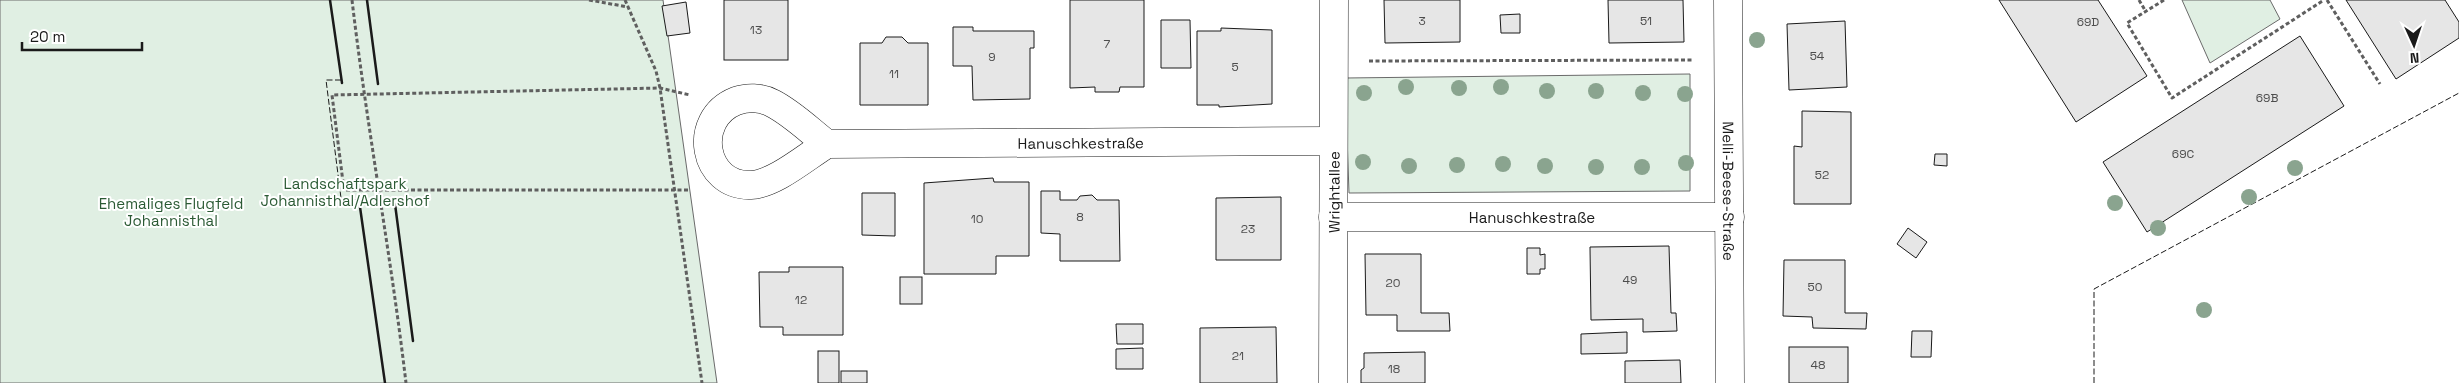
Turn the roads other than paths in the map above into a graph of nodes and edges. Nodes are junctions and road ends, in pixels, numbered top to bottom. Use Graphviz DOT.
graph roads {
  1 [pos="1334,0"];
  2 [pos="1728,0"];
  3 [pos="1333,141"];
  4 [pos="827,144"];
  5 [pos="1333,217"];
  6 [pos="1730,217"];
  7 [pos="1333,383"];
  8 [pos="1730,383"];
  1 -- 3 [label="street, Wrightallee"];
  2 -- 6 [label="street, Melli-Beese-Straße"];
  3 -- 4 [label="street, Hanuschkestraße"];
  3 -- 5 [label="street, Wrightallee"];
  5 -- 6 [label="street, Hanuschkestraße"];
  5 -- 7 [label="street, Wrightallee"];
  6 -- 8 [label="street, Melli-Beese-Straße"];
}
